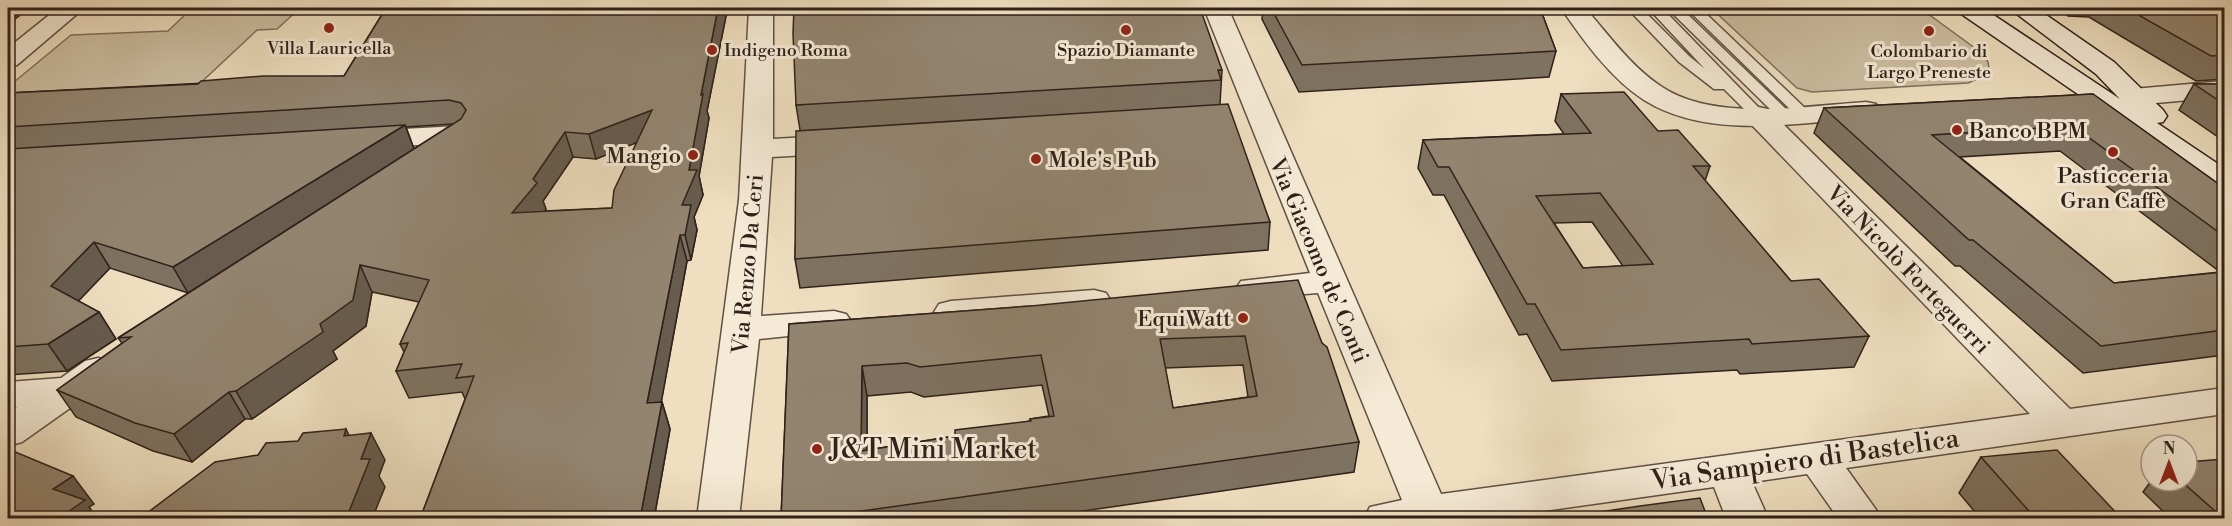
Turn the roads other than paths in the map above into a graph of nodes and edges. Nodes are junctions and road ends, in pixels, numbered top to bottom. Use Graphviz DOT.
graph roads {
  1 [pos="72,8"];
  2 [pos="761,8"];
  3 [pos="1216,8"];
  4 [pos="1573,8"];
  5 [pos="1634,8"];
  6 [pos="1655,8"];
  7 [pos="1674,8"];
  8 [pos="1693,8"];
  9 [pos="1968,8"];
  10 [pos="2021,8"];
  11 [pos="8,60"];
  12 [pos="2215,90"];
  13 [pos="2133,97"];
  14 [pos="2101,98"];
  15 [pos="2060,100"];
  16 [pos="1771,109"];
  17 [pos="1890,109"];
  18 [pos="340,142"];
  19 [pos="871,142"];
  20 [pos="757,149"];
  21 [pos="409,167"];
  22 [pos="2215,174"];
  23 [pos="1329,282"];
  24 [pos="1219,290"];
  25 [pos="1125,298"];
  26 [pos="924,315"];
  27 [pos="865,320"];
  28 [pos="742,329"];
  29 [pos="128,351"];
  30 [pos="67,390"];
  31 [pos="8,394"];
  32 [pos="2224,401"];
  33 [pos="2061,423"];
  34 [pos="8,432"];
  35 [pos="1816,457"];
  36 [pos="1727,469"];
  37 [pos="1428,512"];
  38 [pos="718,519"];
  39 [pos="1385,519"];
  40 [pos="1747,519"];
  41 [pos="1861,519"];
  1 -- 11 [label="street"];
  2 -- 20 [label="street, Via Renzo Da Ceri"];
  3 -- 23 [label="street, Via Giacomo de' Conti"];
  4 -- 16 [label="street"];
  5 -- 16 [label="lane"];
  6 -- 16 [label="lane"];
  7 -- 16 [label="lane"];
  8 -- 16 [label="lane"];
  9 -- 14 [label="street"];
  10 -- 13 [label="street"];
  12 -- 13 [label="street"];
  13 -- 22 [label="street"];
  14 -- 15 [label="street"];
  14 -- 22 [label="street"];
  16 -- 17 [label="street"];
  16 -- 33 [label="street, Via Nicolò Forteguerri"];
  18 -- 21 [label="street"];
  19 -- 20 [label="street"];
  20 -- 28 [label="street, Via Renzo Da Ceri"];
  23 -- 24 [label="street"];
  23 -- 37 [label="street, Via Giacomo de' Conti"];
  25 -- 26 [label="street"];
  27 -- 28 [label="street"];
  28 -- 38 [label="street, Via Renzo Da Ceri"];
  29 -- 30 [label="street"];
  30 -- 31 [label="street"];
  30 -- 34 [label="street"];
  32 -- 33 [label="street, Via Sampiero di Bastelica"];
  33 -- 35 [label="street, Via Sampiero di Bastelica"];
  35 -- 36 [label="street, Via Sampiero di Bastelica"];
  35 -- 41 [label="street"];
  36 -- 37 [label="street, Via Sampiero di Bastelica"];
  36 -- 40 [label="street"];
  37 -- 39 [label="street, Via Sampiero di Bastelica"];
}
